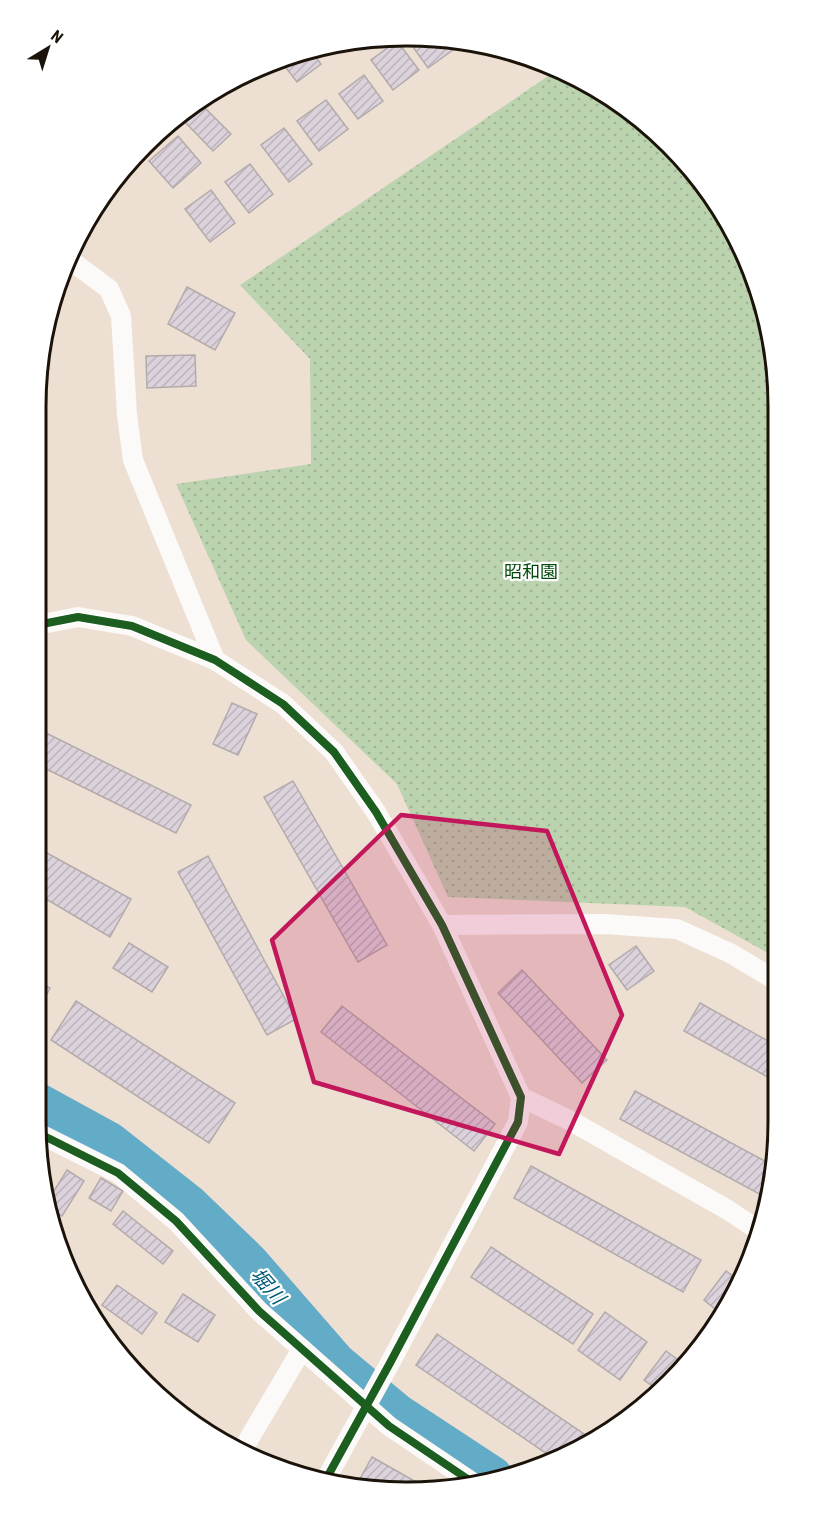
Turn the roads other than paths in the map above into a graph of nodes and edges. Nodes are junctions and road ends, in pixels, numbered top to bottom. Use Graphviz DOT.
graph roads {
  1 [pos="76,265"];
  2 [pos="46,623"];
  3 [pos="215,660"];
  4 [pos="442,925"];
  5 [pos="768,976"];
  6 [pos="521,1097"];
  7 [pos="47,1137"];
  8 [pos="751,1226"];
  9 [pos="302,1349"];
  10 [pos="246,1443"];
  11 [pos="330,1473"];
  12 [pos="464,1477"];
  1 -- 3 [label="street"];
  2 -- 3 [label="street"];
  3 -- 4 [label="street"];
  4 -- 5 [label="street"];
  4 -- 6 [label="street"];
  6 -- 8 [label="street"];
  6 -- 11 [label="street"];
  7 -- 9 [label="street"];
  9 -- 10 [label="street"];
  9 -- 12 [label="street"];
}
